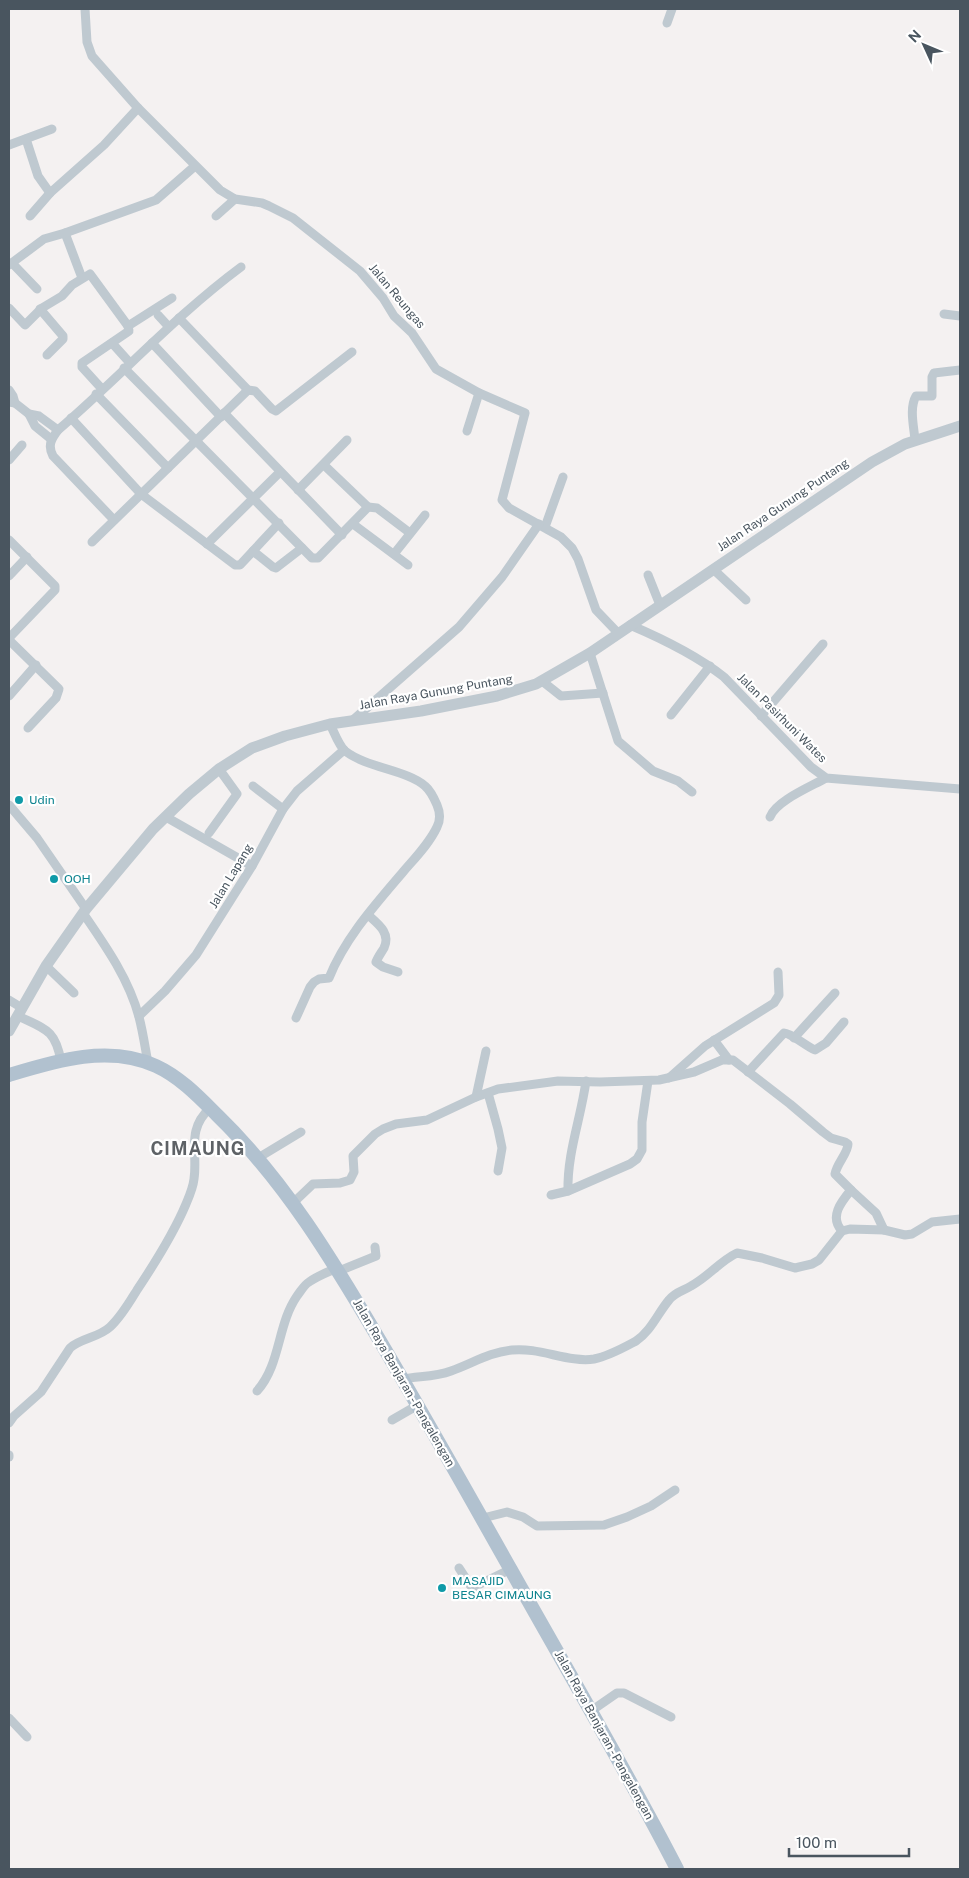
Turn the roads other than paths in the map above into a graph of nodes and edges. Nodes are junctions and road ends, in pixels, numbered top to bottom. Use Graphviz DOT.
graph roads {
  1 [pos="85,9"];
  2 [pos="672,9"];
  3 [pos="666,23"];
  4 [pos="138,108"];
  5 [pos="52,129"];
  6 [pos="26,139"];
  7 [pos="9,145"];
  8 [pos="195,166"];
  9 [pos="50,193"];
  10 [pos="236,199"];
  11 [pos="30,216"];
  12 [pos="216,216"];
  13 [pos="65,233"];
  14 [pos="10,264"];
  15 [pos="241,267"];
  16 [pos="82,278"];
  17 [pos="37,290"];
  18 [pos="172,298"];
  19 [pos="9,308"];
  20 [pos="40,310"];
  21 [pos="944,314"];
  22 [pos="158,315"];
  23 [pos="960,316"];
  24 [pos="180,318"];
  25 [pos="128,326"];
  26 [pos="169,328"];
  27 [pos="152,343"];
  28 [pos="112,344"];
  29 [pos="352,352"];
  30 [pos="47,355"];
  31 [pos="127,366"];
  32 [pos="960,370"];
  33 [pos="9,390"];
  34 [pos="248,390"];
  35 [pos="99,391"];
  36 [pos="479,393"];
  37 [pos="12,403"];
  38 [pos="29,414"];
  39 [pos="223,415"];
  40 [pos="71,418"];
  41 [pos="960,426"];
  42 [pos="58,430"];
  43 [pos="467,431"];
  44 [pos="51,439"];
  45 [pos="347,440"];
  46 [pos="915,440"];
  47 [pos="195,442"];
  48 [pos="22,445"];
  49 [pos="9,460"];
  50 [pos="324,465"];
  51 [pos="168,468"];
  52 [pos="280,472"];
  53 [pos="564,477"];
  54 [pos="298,490"];
  55 [pos="141,494"];
  56 [pos="254,499"];
  57 [pos="368,507"];
  58 [pos="425,515"];
  59 [pos="114,520"];
  60 [pos="279,523"];
  61 [pos="353,524"];
  62 [pos="542,525"];
  63 [pos="410,533"];
  64 [pos="342,535"];
  65 [pos="9,540"];
  66 [pos="92,542"];
  67 [pos="207,544"];
  68 [pos="302,548"];
  69 [pos="253,552"];
  70 [pos="394,554"];
  71 [pos="27,557"];
  72 [pos="408,565"];
  73 [pos="713,569"];
  74 [pos="648,575"];
  75 [pos="9,576"];
  76 [pos="746,600"];
  77 [pos="660,605"];
  78 [pos="630,626"];
  79 [pos="618,633"];
  80 [pos="9,639"];
  81 [pos="824,644"];
  82 [pos="590,653"];
  83 [pos="36,665"];
  84 [pos="710,666"];
  85 [pos="542,681"];
  86 [pos="604,693"];
  87 [pos="9,696"];
  88 [pos="671,715"];
  89 [pos="761,716"];
  90 [pos="353,721"];
  91 [pos="330,724"];
  92 [pos="28,728"];
  93 [pos="344,750"];
  94 [pos="219,768"];
  95 [pos="826,778"];
  96 [pos="253,786"];
  97 [pos="960,789"];
  98 [pos="692,792"];
  99 [pos="9,805"];
  100 [pos="283,809"];
  101 [pos="166,817"];
  102 [pos="770,817"];
  103 [pos="209,833"];
  104 [pos="252,866"];
  105 [pos="84,911"];
  106 [pos="368,915"];
  107 [pos="46,966"];
  108 [pos="398,972"];
  109 [pos="778,972"];
  110 [pos="74,993"];
  111 [pos="835,994"];
  112 [pos="9,1000"];
  113 [pos="20,1012"];
  114 [pos="139,1016"];
  115 [pos="296,1018"];
  116 [pos="844,1022"];
  117 [pos="9,1031"];
  118 [pos="794,1038"];
  119 [pos="714,1040"];
  120 [pos="486,1051"];
  121 [pos="729,1060"];
  122 [pos="60,1061"];
  123 [pos="148,1062"];
  124 [pos="748,1072"];
  125 [pos="9,1075"];
  126 [pos="669,1078"];
  127 [pos="586,1081"];
  128 [pos="648,1081"];
  129 [pos="488,1093"];
  130 [pos="476,1097"];
  131 [pos="210,1108"];
  132 [pos="301,1132"];
  133 [pos="257,1156"];
  134 [pos="498,1171"];
  135 [pos="851,1190"];
  136 [pos="568,1191"];
  137 [pos="551,1195"];
  138 [pos="293,1203"];
  139 [pos="960,1219"];
  140 [pos="884,1230"];
  141 [pos="842,1231"];
  142 [pos="374,1247"];
  143 [pos="338,1270"];
  144 [pos="402,1379"];
  145 [pos="257,1391"];
  146 [pos="418,1405"];
  147 [pos="392,1420"];
  148 [pos="9,1423"];
  149 [pos="675,1490"];
  150 [pos="483,1518"];
  151 [pos="459,1568"];
  152 [pos="511,1569"];
  153 [pos="591,1710"];
  154 [pos="672,1717"];
  155 [pos="9,1718"];
  156 [pos="27,1738"];
  157 [pos="677,1869"];
  1 -- 4 [label="street, Jalan Reungas"];
  2 -- 3 [label="street"];
  4 -- 8 [label="street, Jalan Reungas"];
  4 -- 9 [label="street"];
  5 -- 6 [label="street"];
  6 -- 7 [label="street"];
  6 -- 9 [label="street"];
  8 -- 10 [label="street, Jalan Reungas"];
  8 -- 13 [label="street"];
  9 -- 11 [label="street"];
  10 -- 12 [label="street"];
  10 -- 36 [label="street, Jalan Reungas"];
  13 -- 14 [label="street"];
  13 -- 16 [label="street"];
  14 -- 17 [label="street"];
  15 -- 24 [label="street"];
  16 -- 20 [label="street"];
  16 -- 25 [label="street"];
  18 -- 25 [label="street"];
  19 -- 20 [label="street"];
  20 -- 30 [label="street"];
  21 -- 23 [label="street"];
  22 -- 26 [label="street"];
  24 -- 26 [label="street"];
  24 -- 34 [label="street"];
  25 -- 28 [label="street"];
  26 -- 27 [label="street"];
  27 -- 31 [label="street"];
  27 -- 39 [label="street"];
  28 -- 31 [label="street"];
  28 -- 35 [label="street"];
  29 -- 34 [label="street"];
  31 -- 35 [label="street"];
  31 -- 47 [label="street"];
  32 -- 46 [label="street"];
  33 -- 37 [label="street"];
  34 -- 39 [label="street"];
  35 -- 40 [label="street"];
  35 -- 51 [label="street"];
  36 -- 43 [label="street"];
  36 -- 62 [label="street, Jalan Reungas"];
  37 -- 38 [label="street"];
  38 -- 42 [label="street"];
  38 -- 44 [label="street"];
  39 -- 47 [label="street"];
  39 -- 52 [label="street"];
  40 -- 42 [label="street"];
  40 -- 55 [label="street"];
  41 -- 46 [label="street, Jalan Raya Gunung Puntang"];
  42 -- 44 [label="street"];
  44 -- 59 [label="street"];
  45 -- 50 [label="street"];
  46 -- 73 [label="street, Jalan Raya Gunung Puntang"];
  47 -- 51 [label="street"];
  47 -- 56 [label="street"];
  48 -- 49 [label="street"];
  50 -- 54 [label="street"];
  50 -- 57 [label="street"];
  51 -- 55 [label="street"];
  52 -- 54 [label="street"];
  52 -- 56 [label="street"];
  53 -- 62 [label="street"];
  54 -- 64 [label="street"];
  55 -- 59 [label="street"];
  55 -- 67 [label="street"];
  56 -- 60 [label="street"];
  56 -- 67 [label="street"];
  57 -- 61 [label="street"];
  57 -- 63 [label="street"];
  58 -- 63 [label="street"];
  59 -- 66 [label="street"];
  60 -- 68 [label="street"];
  60 -- 69 [label="street"];
  61 -- 64 [label="street"];
  61 -- 70 [label="street"];
  62 -- 79 [label="street, Jalan Reungas"];
  62 -- 90 [label="street"];
  63 -- 70 [label="street"];
  64 -- 68 [label="street"];
  65 -- 71 [label="street"];
  67 -- 69 [label="street"];
  68 -- 69 [label="street"];
  70 -- 72 [label="street"];
  71 -- 75 [label="street"];
  71 -- 80 [label="street"];
  73 -- 76 [label="street"];
  73 -- 77 [label="street, Jalan Raya Gunung Puntang"];
  74 -- 77 [label="street"];
  77 -- 78 [label="street, Jalan Raya Gunung Puntang"];
  78 -- 79 [label="street, Jalan Raya Gunung Puntang"];
  78 -- 84 [label="street, Jalan Pasirhuni Wates"];
  79 -- 82 [label="street, Jalan Raya Gunung Puntang"];
  80 -- 83 [label="street"];
  81 -- 89 [label="street"];
  82 -- 85 [label="street, Jalan Raya Gunung Puntang"];
  82 -- 86 [label="street"];
  83 -- 87 [label="street"];
  83 -- 92 [label="street"];
  84 -- 88 [label="street"];
  84 -- 89 [label="street, Jalan Pasirhuni Wates"];
  85 -- 86 [label="street"];
  85 -- 90 [label="street, Jalan Raya Gunung Puntang"];
  86 -- 98 [label="street"];
  89 -- 95 [label="street, Jalan Pasirhuni Wates"];
  90 -- 91 [label="street, Jalan Raya Gunung Puntang"];
  91 -- 93 [label="street"];
  91 -- 94 [label="street, Jalan Raya Gunung Puntang"];
  93 -- 100 [label="street, Jalan Lapang"];
  93 -- 106 [label="street"];
  94 -- 101 [label="street, Jalan Raya Gunung Puntang"];
  94 -- 103 [label="street"];
  95 -- 97 [label="street, Jalan Pasirhuni Wates"];
  95 -- 102 [label="street"];
  96 -- 100 [label="street"];
  99 -- 105 [label="street"];
  100 -- 104 [label="street, Jalan Lapang"];
  101 -- 104 [label="street"];
  101 -- 105 [label="street, Jalan Raya Gunung Puntang"];
  104 -- 114 [label="street, Jalan Lapang"];
  105 -- 107 [label="street, Jalan Raya Gunung Puntang"];
  105 -- 114 [label="street"];
  106 -- 108 [label="street"];
  106 -- 115 [label="street"];
  107 -- 110 [label="street"];
  107 -- 113 [label="street, Jalan Raya Gunung Puntang"];
  109 -- 119 [label="street"];
  111 -- 118 [label="street"];
  112 -- 113 [label="street"];
  113 -- 117 [label="street, Jalan Raya Gunung Puntang"];
  113 -- 122 [label="street"];
  114 -- 123 [label="street"];
  116 -- 118 [label="street"];
  118 -- 124 [label="street"];
  119 -- 121 [label="street"];
  119 -- 126 [label="street"];
  120 -- 130 [label="street"];
  121 -- 124 [label="street"];
  121 -- 126 [label="street"];
  122 -- 123 [label="main road, Jalan Raya Banjaran - Pangalengan"];
  122 -- 125 [label="main road, Jalan Raya Banjaran - Pangalengan"];
  123 -- 131 [label="main road, Jalan Raya Banjaran - Pangalengan"];
  124 -- 135 [label="street"];
  126 -- 128 [label="street"];
  127 -- 128 [label="street"];
  127 -- 129 [label="street"];
  127 -- 136 [label="street"];
  128 -- 136 [label="street"];
  129 -- 130 [label="street"];
  129 -- 134 [label="street"];
  130 -- 138 [label="street"];
  131 -- 133 [label="main road, Jalan Raya Banjaran - Pangalengan"];
  131 -- 148 [label="street"];
  132 -- 133 [label="street"];
  133 -- 138 [label="main road, Jalan Raya Banjaran - Pangalengan"];
  135 -- 140 [label="street"];
  135 -- 141 [label="street"];
  136 -- 137 [label="street"];
  138 -- 143 [label="main road, Jalan Raya Banjaran - Pangalengan"];
  139 -- 140 [label="street"];
  140 -- 141 [label="street"];
  141 -- 144 [label="street"];
  142 -- 143 [label="street"];
  143 -- 144 [label="main road, Jalan Raya Banjaran - Pangalengan"];
  143 -- 145 [label="street"];
  144 -- 146 [label="main road, Jalan Raya Banjaran - Pangalengan"];
  146 -- 147 [label="street"];
  146 -- 150 [label="main road, Jalan Raya Banjaran - Pangalengan"];
  149 -- 150 [label="street"];
  150 -- 152 [label="main road, Jalan Raya Banjaran - Pangalengan"];
  151 -- 152 [label="street"];
  152 -- 153 [label="main road, Jalan Raya Banjaran - Pangalengan"];
  153 -- 154 [label="street"];
  153 -- 157 [label="main road, Jalan Raya Banjaran - Pangalengan"];
  155 -- 156 [label="street"];
}
